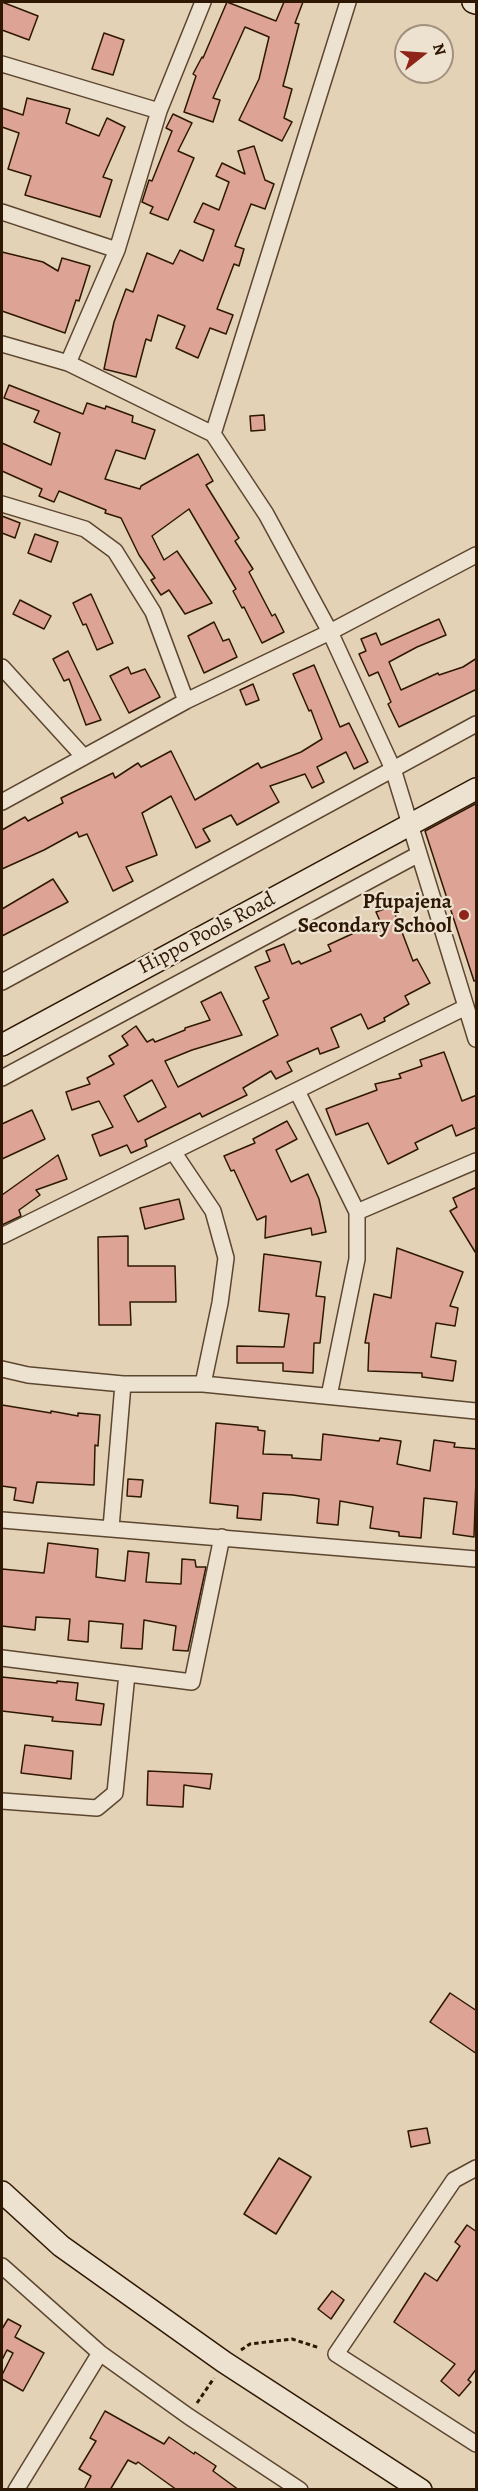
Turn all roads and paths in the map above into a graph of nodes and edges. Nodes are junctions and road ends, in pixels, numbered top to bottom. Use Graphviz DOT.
graph roads {
  1 [pos="202,2"];
  2 [pos="348,2"];
  3 [pos="2,64"];
  4 [pos="159,111"];
  5 [pos="2,212"];
  6 [pos="117,250"];
  7 [pos="2,344"];
  8 [pos="68,363"];
  9 [pos="213,434"];
  10 [pos="2,504"];
  11 [pos="477,555"];
  12 [pos="330,632"];
  13 [pos="2,667"];
  14 [pos="186,701"];
  15 [pos="477,724"];
  16 [pos="83,756"];
  17 [pos="393,769"];
  18 [pos="477,789"];
  19 [pos="5,795"];
  20 [pos="409,825"];
  21 [pos="419,854"];
  22 [pos="2,982"];
  23 [pos="466,1007"];
  24 [pos="477,1039"];
  25 [pos="2,1045"];
  26 [pos="2,1078"];
  27 [pos="297,1091"];
  28 [pos="174,1153"];
  29 [pos="477,1161"];
  30 [pos="357,1212"];
  31 [pos="2,1236"];
  32 [pos="2,1369"];
  33 [pos="123,1384"];
  34 [pos="203,1384"];
  35 [pos="329,1396"];
  36 [pos="477,1411"];
  37 [pos="2,1520"];
  38 [pos="111,1528"];
  39 [pos="222,1537"];
  40 [pos="477,1559"];
  41 [pos="2,1658"];
  42 [pos="127,1674"];
  43 [pos="2,1801"];
  44 [pos="477,2168"];
  45 [pos="2,2192"];
  46 [pos="2,2266"];
  47 [pos="100,2353"];
  48 [pos="336,2354"];
  49 [pos="224,2362"];
  50 [pos="188,2416"];
  51 [pos="477,2444"];
  52 [pos="16,2490"];
  53 [pos="300,2490"];
  54 [pos="421,2490"];
  1 -- 4 [label="street"];
  2 -- 9 [label="street"];
  3 -- 4 [label="street"];
  4 -- 6 [label="street"];
  5 -- 6 [label="street"];
  6 -- 8 [label="street"];
  7 -- 8 [label="street"];
  8 -- 9 [label="street"];
  9 -- 12 [label="street"];
  10 -- 14 [label="street"];
  11 -- 12 [label="street"];
  12 -- 14 [label="street"];
  12 -- 17 [label="street"];
  13 -- 16 [label="street"];
  14 -- 16 [label="street"];
  15 -- 17 [label="street"];
  16 -- 19 [label="street"];
  17 -- 20 [label="street"];
  17 -- 22 [label="street"];
  18 -- 20 [label="street, Hippo Pools Road"];
  20 -- 21 [label="street"];
  20 -- 25 [label="street, Hippo Pools Road"];
  21 -- 23 [label="street"];
  21 -- 26 [label="street"];
  23 -- 24 [label="street"];
  23 -- 27 [label="street"];
  27 -- 28 [label="street"];
  27 -- 30 [label="street"];
  28 -- 31 [label="street"];
  28 -- 34 [label="street"];
  29 -- 30 [label="street"];
  30 -- 35 [label="street"];
  32 -- 33 [label="street"];
  33 -- 34 [label="street"];
  33 -- 38 [label="street"];
  34 -- 35 [label="street"];
  35 -- 36 [label="street"];
  37 -- 38 [label="street"];
  38 -- 39 [label="street"];
  39 -- 40 [label="street"];
  39 -- 42 [label="street"];
  41 -- 42 [label="street"];
  42 -- 43 [label="street"];
  44 -- 48 [label="street"];
  45 -- 49 [label="street"];
  46 -- 47 [label="street"];
  47 -- 50 [label="street"];
  47 -- 52 [label="street"];
  48 -- 49 [label="path"];
  48 -- 51 [label="street"];
  49 -- 50 [label="path"];
  49 -- 54 [label="street"];
  50 -- 53 [label="street"];
}
